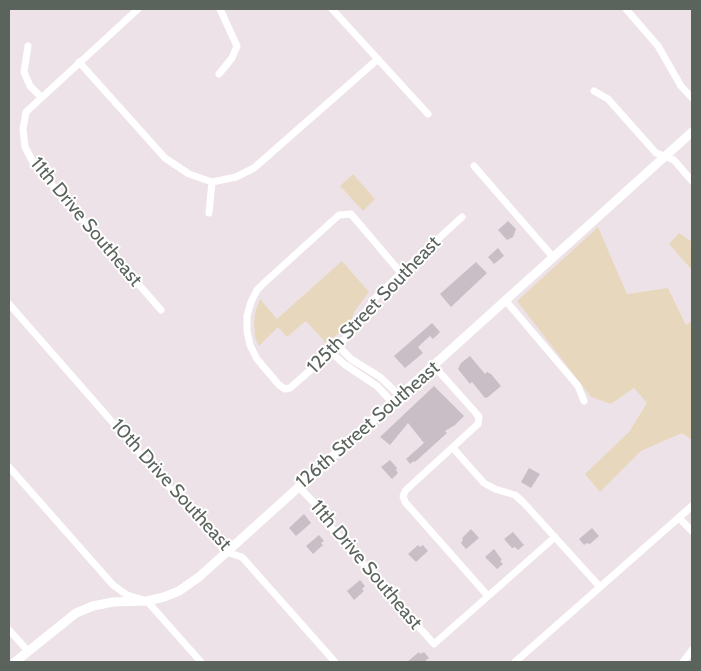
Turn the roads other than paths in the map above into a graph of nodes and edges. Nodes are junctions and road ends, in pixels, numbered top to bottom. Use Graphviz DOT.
graph roads {
  1 [pos="138,9"];
  2 [pos="220,9"];
  3 [pos="332,9"];
  4 [pos="626,9"];
  5 [pos="28,46"];
  6 [pos="378,59"];
  7 [pos="79,62"];
  8 [pos="219,74"];
  9 [pos="594,91"];
  10 [pos="41,97"];
  11 [pos="692,98"];
  12 [pos="428,114"];
  13 [pos="692,132"];
  14 [pos="665,156"];
  15 [pos="474,166"];
  16 [pos="692,181"];
  17 [pos="212,182"];
  18 [pos="209,213"];
  19 [pos="462,217"];
  20 [pos="553,258"];
  21 [pos="401,272"];
  22 [pos="506,301"];
  23 [pos="9,304"];
  24 [pos="160,310"];
  25 [pos="338,346"];
  26 [pos="331,352"];
  27 [pos="434,366"];
  28 [pos="400,396"];
  29 [pos="584,401"];
  30 [pos="392,402"];
  31 [pos="452,448"];
  32 [pos="9,467"];
  33 [pos="298,486"];
  34 [pos="692,506"];
  35 [pos="680,518"];
  36 [pos="692,532"];
  37 [pos="555,537"];
  38 [pos="226,552"];
  39 [pos="600,587"];
  40 [pos="488,596"];
  41 [pos="148,600"];
  42 [pos="9,630"];
  43 [pos="692,650"];
  44 [pos="28,651"];
  45 [pos="14,662"];
  46 [pos="202,662"];
  47 [pos="335,662"];
  48 [pos="515,662"];
  49 [pos="683,662"];
  1 -- 7 [label="street"];
  2 -- 8 [label="street"];
  3 -- 6 [label="street"];
  4 -- 11 [label="street"];
  5 -- 10 [label="street"];
  6 -- 12 [label="street"];
  6 -- 17 [label="street"];
  7 -- 10 [label="street"];
  7 -- 17 [label="street"];
  9 -- 14 [label="street"];
  10 -- 24 [label="street, 11th Drive Southeast"];
  13 -- 14 [label="street, 126th Street Southeast"];
  14 -- 16 [label="street"];
  14 -- 20 [label="street, 126th Street Southeast"];
  15 -- 20 [label="street"];
  17 -- 18 [label="street"];
  19 -- 21 [label="street, 125th Street Southeast"];
  20 -- 22 [label="street, 126th Street Southeast"];
  21 -- 25 [label="street, 125th Street Southeast"];
  21 -- 26 [label="street, 125th Street Southeast"];
  22 -- 27 [label="street, 126th Street Southeast"];
  22 -- 29 [label="street"];
  23 -- 38 [label="street, 10th Drive Southeast"];
  25 -- 26 [label="street, 125th Street Southeast"];
  25 -- 28 [label="street"];
  26 -- 30 [label="street"];
  27 -- 28 [label="street, 126th Street Southeast"];
  27 -- 31 [label="street"];
  28 -- 30 [label="street, 126th Street Southeast"];
  30 -- 33 [label="street, 126th Street Southeast"];
  31 -- 37 [label="street"];
  31 -- 40 [label="street"];
  32 -- 41 [label="street"];
  33 -- 38 [label="street, 126th Street Southeast"];
  33 -- 40 [label="street, 11th Drive Southeast"];
  34 -- 35 [label="street"];
  35 -- 36 [label="street"];
  35 -- 39 [label="street"];
  37 -- 39 [label="street"];
  37 -- 40 [label="street"];
  38 -- 41 [label="street, 126th Street Southeast"];
  38 -- 47 [label="street, 10th Drive Southeast"];
  39 -- 48 [label="street"];
  41 -- 44 [label="street, 126th Street Southeast"];
  41 -- 46 [label="street"];
  42 -- 44 [label="street"];
  43 -- 49 [label="street"];
  44 -- 45 [label="street, 126th Street Southeast"];
}
